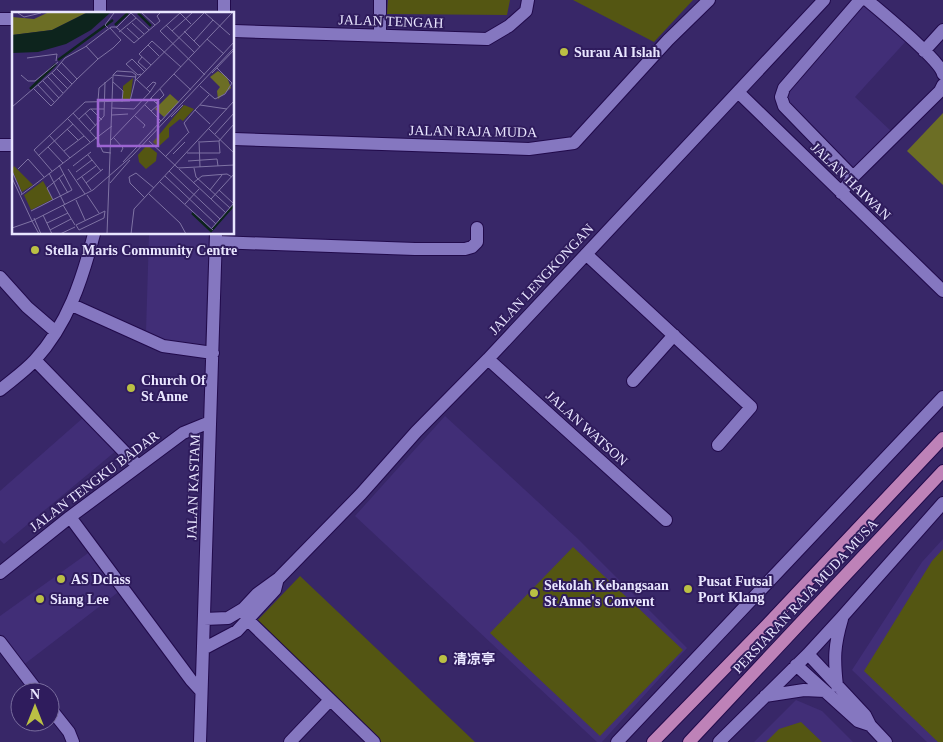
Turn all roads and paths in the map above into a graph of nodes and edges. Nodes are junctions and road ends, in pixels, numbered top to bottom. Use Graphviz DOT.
graph roads {
  1 [pos="380,0"];
  2 [pos="528,0"];
  3 [pos="709,0"];
  4 [pos="824,0"];
  5 [pos="860,0"];
  6 [pos="867,0"];
  7 [pos="943,30"];
  8 [pos="235,31"];
  9 [pos="380,35"];
  10 [pos="924,51"];
  11 [pos="943,74"];
  12 [pos="943,84"];
  13 [pos="738,92"];
  14 [pos="235,139"];
  15 [pos="853,177"];
  16 [pos="841,193"];
  17 [pos="477,228"];
  18 [pos="94,235"];
  19 [pos="216,238"];
  20 [pos="586,254"];
  21 [pos="0,277"];
  22 [pos="943,291"];
  23 [pos="72,305"];
  24 [pos="56,332"];
  25 [pos="674,335"];
  26 [pos="212,353"];
  27 [pos="488,359"];
  28 [pos="35,360"];
  29 [pos="633,381"];
  30 [pos="0,390"];
  31 [pos="943,397"];
  32 [pos="210,422"];
  33 [pos="943,438"];
  34 [pos="718,445"];
  35 [pos="138,466"];
  36 [pos="943,471"];
  37 [pos="943,503"];
  38 [pos="70,517"];
  39 [pos="666,520"];
  40 [pos="0,573"];
  41 [pos="279,578"];
  42 [pos="842,617"];
  43 [pos="204,619"];
  44 [pos="247,620"];
  45 [pos="0,642"];
  46 [pos="203,649"];
  47 [pos="808,654"];
  48 [pos="796,665"];
  49 [pos="30,682"];
  50 [pos="837,686"];
  51 [pos="202,691"];
  52 [pos="825,691"];
  53 [pos="764,696"];
  54 [pos="330,700"];
  55 [pos="60,721"];
  56 [pos="870,725"];
  57 [pos="73,742"];
  58 [pos="200,742"];
  59 [pos="290,742"];
  60 [pos="374,742"];
  61 [pos="617,742"];
  62 [pos="653,742"];
  63 [pos="689,742"];
  64 [pos="719,742"];
  65 [pos="886,742"];
  1 -- 9 [label="street"];
  2 -- 9 [label="street, JALAN TENGAH"];
  3 -- 14 [label="street, JALAN RAJA MUDA"];
  4 -- 13 [label="street, JALAN LENGKONGAN"];
  5 -- 15 [label="street"];
  6 -- 10 [label="street"];
  7 -- 10 [label="street"];
  8 -- 9 [label="street, JALAN TENGAH"];
  10 -- 11 [label="street"];
  12 -- 15 [label="street"];
  13 -- 16 [label="street, JALAN HAIWAN"];
  13 -- 20 [label="street, JALAN LENGKONGAN"];
  15 -- 16 [label="street"];
  16 -- 22 [label="street, JALAN HAIWAN"];
  17 -- 19 [label="street"];
  18 -- 23 [label="street"];
  19 -- 26 [label="street, JALAN KASTAM"];
  20 -- 25 [label="street"];
  20 -- 27 [label="street, JALAN LENGKONGAN"];
  21 -- 24 [label="street"];
  23 -- 24 [label="street"];
  23 -- 26 [label="street"];
  24 -- 28 [label="street"];
  25 -- 29 [label="street"];
  25 -- 34 [label="street"];
  26 -- 32 [label="street, JALAN KASTAM"];
  27 -- 39 [label="street, JALAN WATSON"];
  27 -- 41 [label="street, JALAN LENGKONGAN"];
  28 -- 30 [label="street"];
  28 -- 35 [label="street"];
  31 -- 61 [label="street"];
  32 -- 35 [label="street, JALAN TENGKU BADAR"];
  32 -- 43 [label="street, JALAN KASTAM"];
  33 -- 62 [label="main road, PERSIARAN RAJA MUDA MUSA"];
  35 -- 38 [label="street, JALAN TENGKU BADAR"];
  36 -- 63 [label="main road, PERSIARAN RAJA MUDA MUSA"];
  37 -- 42 [label="street"];
  38 -- 40 [label="street, JALAN TENGKU BADAR"];
  38 -- 51 [label="street"];
  41 -- 43 [label="street, JALAN LENGKONGAN"];
  41 -- 44 [label="street, JALAN LENGKONGAN"];
  42 -- 47 [label="street"];
  42 -- 50 [label="street"];
  43 -- 46 [label="street, JALAN KASTAM"];
  44 -- 46 [label="street, JALAN LENGKONGAN"];
  44 -- 54 [label="street"];
  45 -- 49 [label="street"];
  46 -- 51 [label="street, JALAN KASTAM"];
  47 -- 48 [label="street"];
  47 -- 50 [label="street"];
  48 -- 52 [label="street"];
  48 -- 53 [label="street"];
  50 -- 56 [label="street"];
  51 -- 58 [label="street, JALAN KASTAM"];
  52 -- 53 [label="street"];
  52 -- 56 [label="street"];
  53 -- 64 [label="street"];
  54 -- 59 [label="street"];
  54 -- 60 [label="street"];
  55 -- 57 [label="street"];
  56 -- 65 [label="street"];
}
